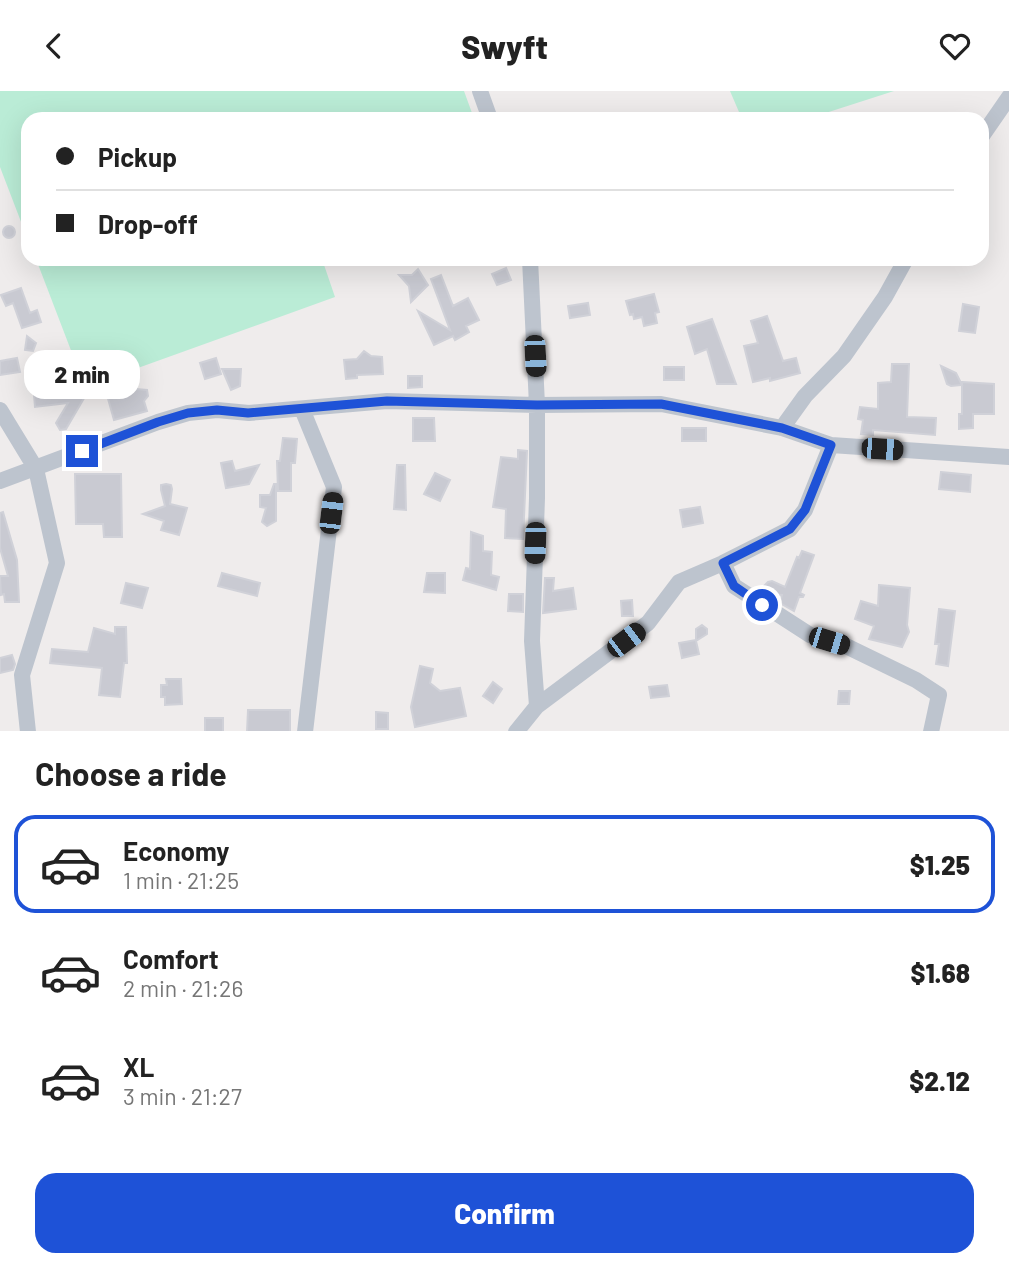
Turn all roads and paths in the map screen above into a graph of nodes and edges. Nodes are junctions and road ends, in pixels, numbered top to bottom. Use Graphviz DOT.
graph roads {
  1 [pos="480,91"];
  2 [pos="1009,97"];
  3 [pos="488,112"];
  4 [pos="989,126"];
  5 [pos="530,266"];
  6 [pos="902,266"];
  7 [pos="537,405"];
  8 [pos="302,409"];
  9 [pos="0,410"];
  10 [pos="782,428"];
  11 [pos="831,445"];
  12 [pos="1009,457"];
  13 [pos="36,469"];
  14 [pos="0,481"];
  15 [pos="723,563"];
  16 [pos="537,706"];
  17 [pos="28,731"];
  18 [pos="305,731"];
  19 [pos="516,731"];
  20 [pos="931,731"];
  1 -- 3 [label="street"];
  2 -- 4 [label="street"];
  5 -- 7 [label="street"];
  6 -- 10 [label="street"];
  7 -- 8 [label="street"];
  7 -- 10 [label="street"];
  7 -- 16 [label="street"];
  8 -- 13 [label="street"];
  8 -- 18 [label="street"];
  9 -- 13 [label="street"];
  10 -- 11 [label="street"];
  11 -- 12 [label="street"];
  11 -- 15 [label="street"];
  13 -- 14 [label="street"];
  13 -- 17 [label="street"];
  15 -- 16 [label="street"];
  15 -- 20 [label="street"];
  16 -- 19 [label="street"];
}
